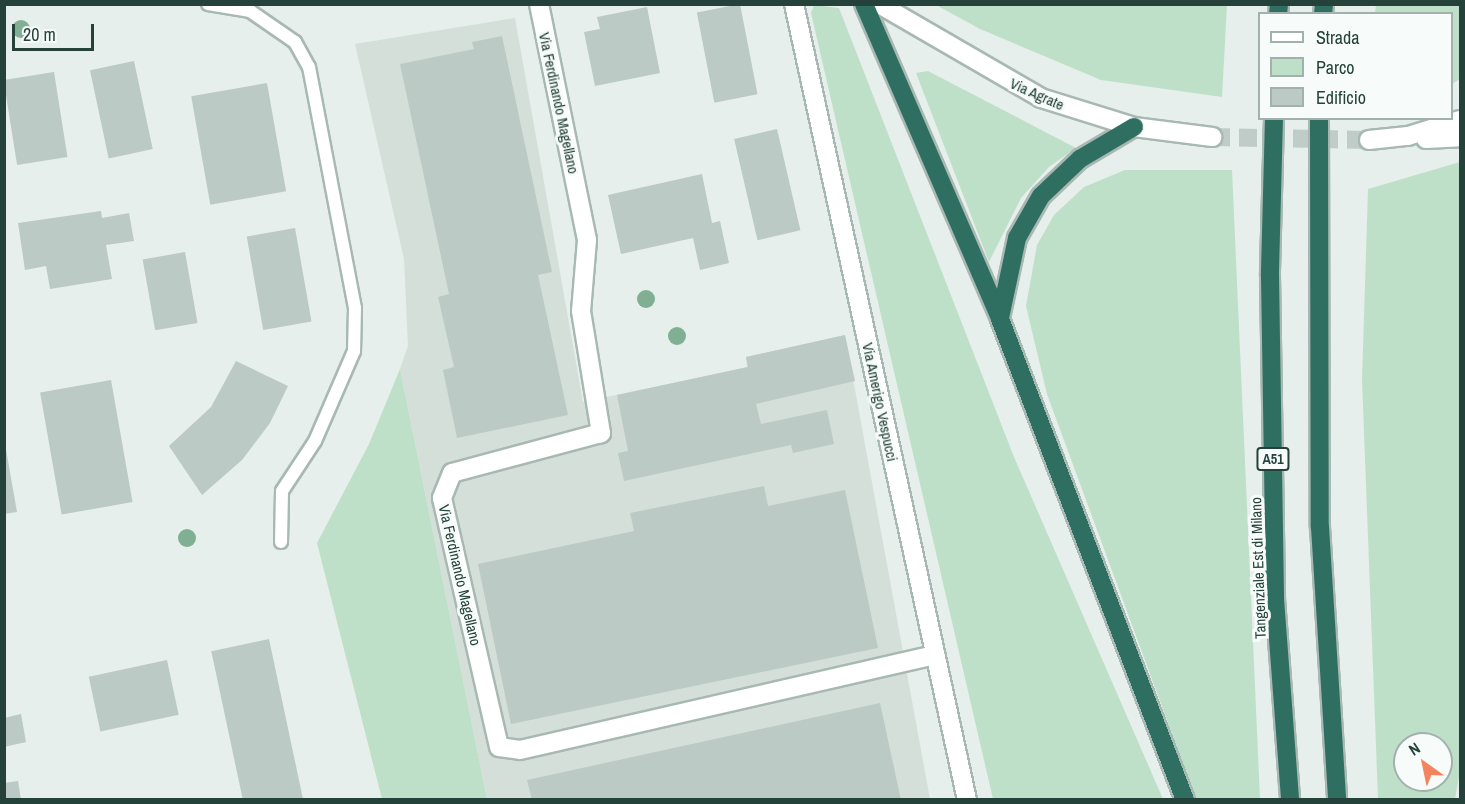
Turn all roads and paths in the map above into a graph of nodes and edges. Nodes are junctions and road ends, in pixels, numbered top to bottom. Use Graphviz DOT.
graph roads {
  1 [pos="208,4"];
  2 [pos="539,4"];
  3 [pos="794,4"];
  4 [pos="864,4"];
  5 [pos="879,4"];
  6 [pos="1274,120"];
  7 [pos="1319,120"];
  8 [pos="1461,120"];
  9 [pos="1134,127"];
  10 [pos="1212,137"];
  11 [pos="1461,137"];
  12 [pos="1397,138"];
  13 [pos="1369,140"];
  14 [pos="1000,319"];
  15 [pos="280,542"];
  16 [pos="935,655"];
  17 [pos="967,800"];
  18 [pos="1185,800"];
  19 [pos="1290,800"];
  20 [pos="1337,800"];
  1 -- 15 [label="lane"];
  2 -- 16 [label="street, Via Ferdinando Magellano"];
  3 -- 16 [label="street, Via Amerigo Vespucci"];
  4 -- 14 [label="highway"];
  5 -- 9 [label="street, Via Agrate"];
  6 -- 19 [label="highway, Tangenziale Est di Milano / A51"];
  7 -- 20 [label="highway"];
  8 -- 12 [label="street"];
  9 -- 10 [label="street, Via Agrate"];
  9 -- 14 [label="highway"];
  11 -- 12 [label="street"];
  12 -- 13 [label="street"];
  14 -- 18 [label="highway"];
  16 -- 17 [label="street, Via Amerigo Vespucci"];
}
